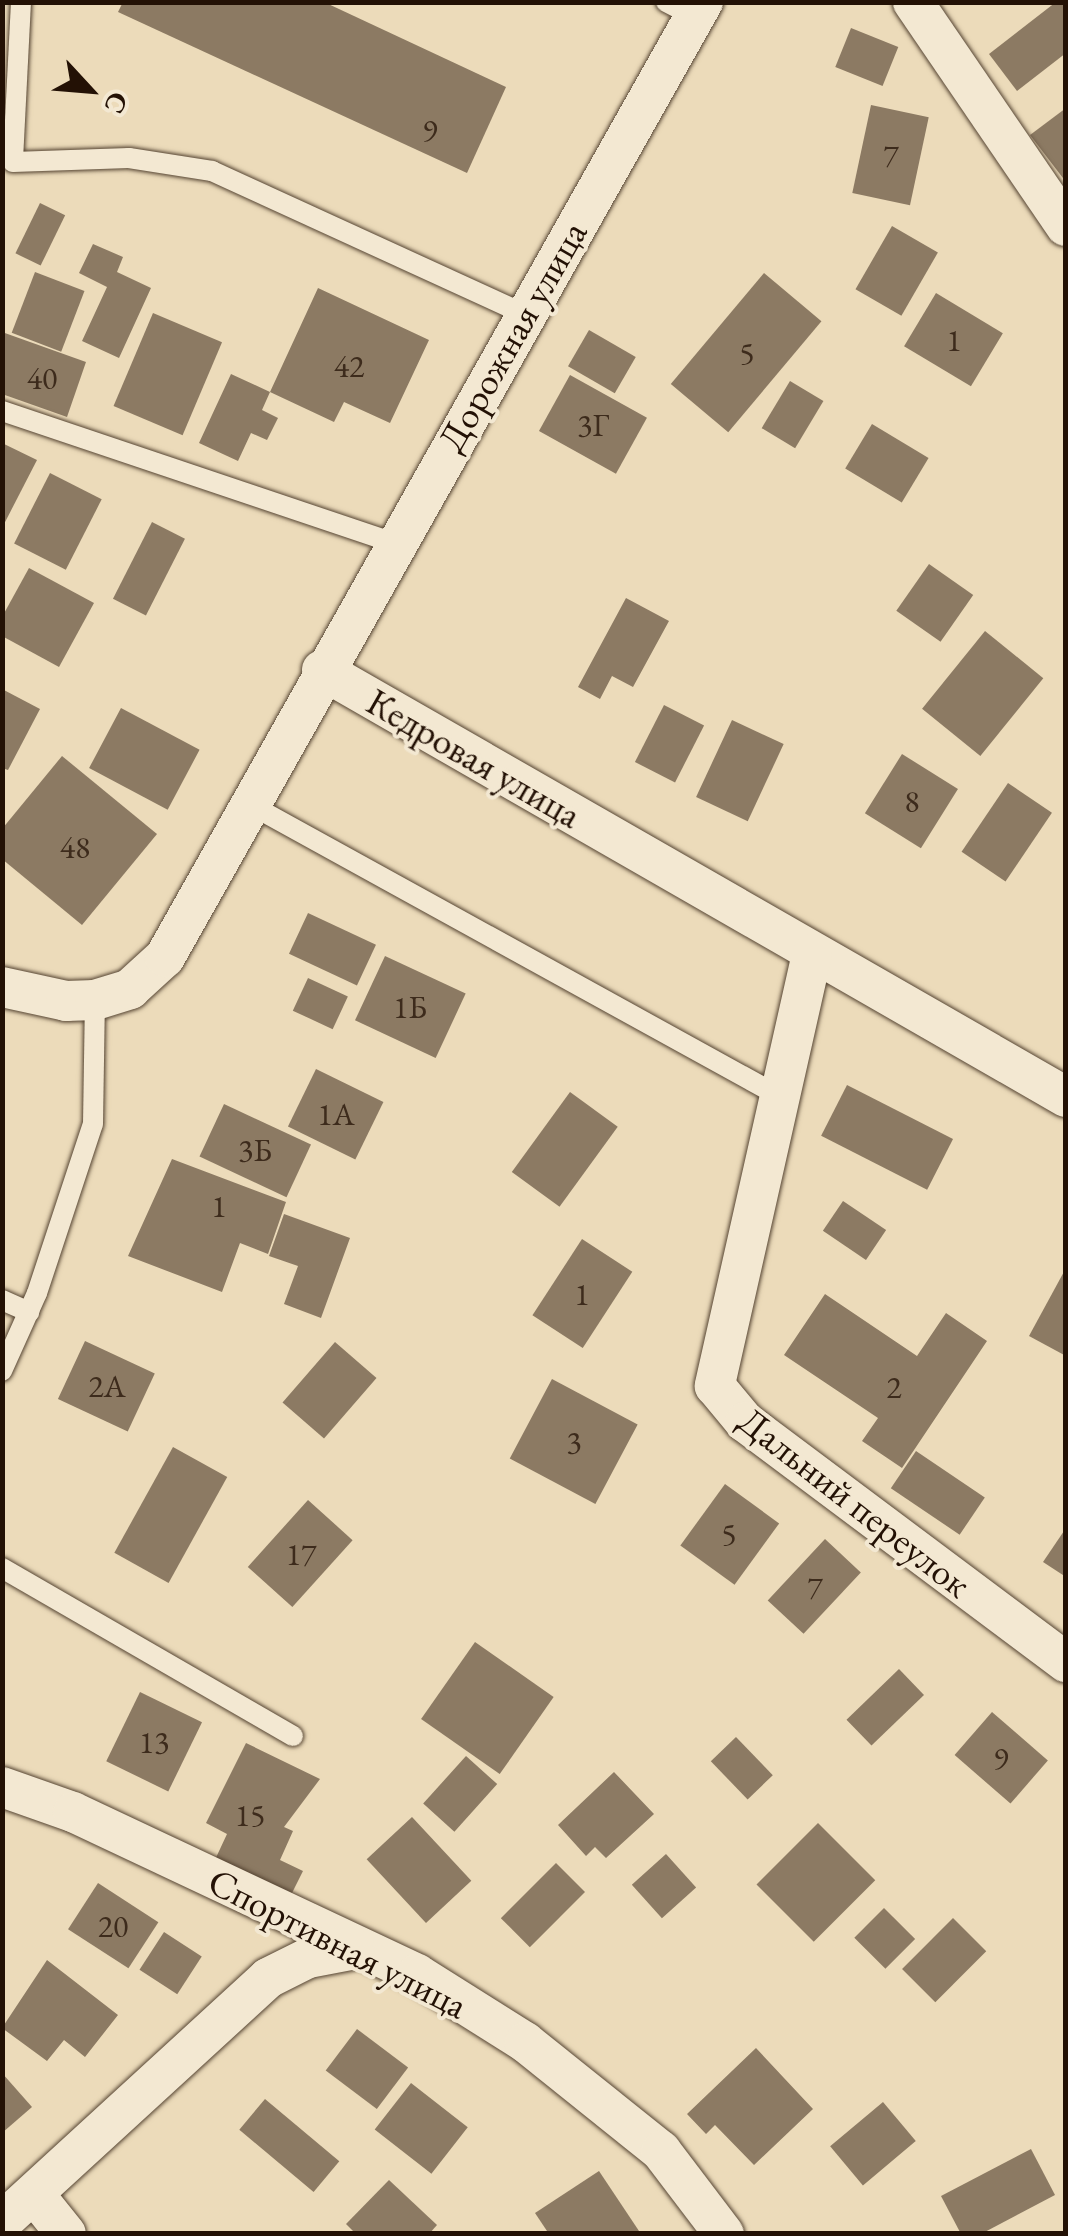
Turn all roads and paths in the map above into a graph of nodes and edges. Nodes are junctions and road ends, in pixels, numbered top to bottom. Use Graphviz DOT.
graph roads {
  1 [pos="21,2"];
  2 [pos="913,2"];
  3 [pos="688,7"];
  4 [pos="1066,226"];
  5 [pos="525,314"];
  6 [pos="2,411"];
  7 [pos="394,543"];
  8 [pos="322,670"];
  9 [pos="251,805"];
  10 [pos="812,954"];
  11 [pos="2,987"];
  12 [pos="95,1000"];
  13 [pos="779,1096"];
  14 [pos="1066,1097"];
  15 [pos="2,1300"];
  16 [pos="29,1312"];
  17 [pos="2,1371"];
  18 [pos="2,1568"];
  19 [pos="1066,1662"];
  20 [pos="294,1736"];
  21 [pos="2,1787"];
  22 [pos="355,1949"];
  23 [pos="34,2194"];
  24 [pos="2,2222"];
  25 [pos="66,2234"];
  26 [pos="724,2234"];
  1 -- 5 [label="lane"];
  2 -- 4 [label="street"];
  3 -- 5 [label="street, Дорожная улица"];
  5 -- 7 [label="street, Дорожная улица"];
  6 -- 7 [label="lane"];
  7 -- 8 [label="street, Дорожная улица"];
  8 -- 9 [label="street, Кедровая улица"];
  8 -- 10 [label="street, Кедровая улица"];
  9 -- 12 [label="street, Кедровая улица"];
  9 -- 13 [label="lane"];
  10 -- 13 [label="street, Дальний переулок"];
  10 -- 14 [label="street, Кедровая улица"];
  11 -- 12 [label="street, Кедровая улица"];
  12 -- 16 [label="lane"];
  13 -- 19 [label="street, Дальний переулок"];
  15 -- 16 [label="lane"];
  16 -- 17 [label="lane"];
  18 -- 20 [label="lane"];
  21 -- 22 [label="street, Спортивная улица"];
  22 -- 23 [label="street"];
  22 -- 26 [label="street, Спортивная улица"];
  23 -- 24 [label="street"];
  23 -- 25 [label="street"];
}
